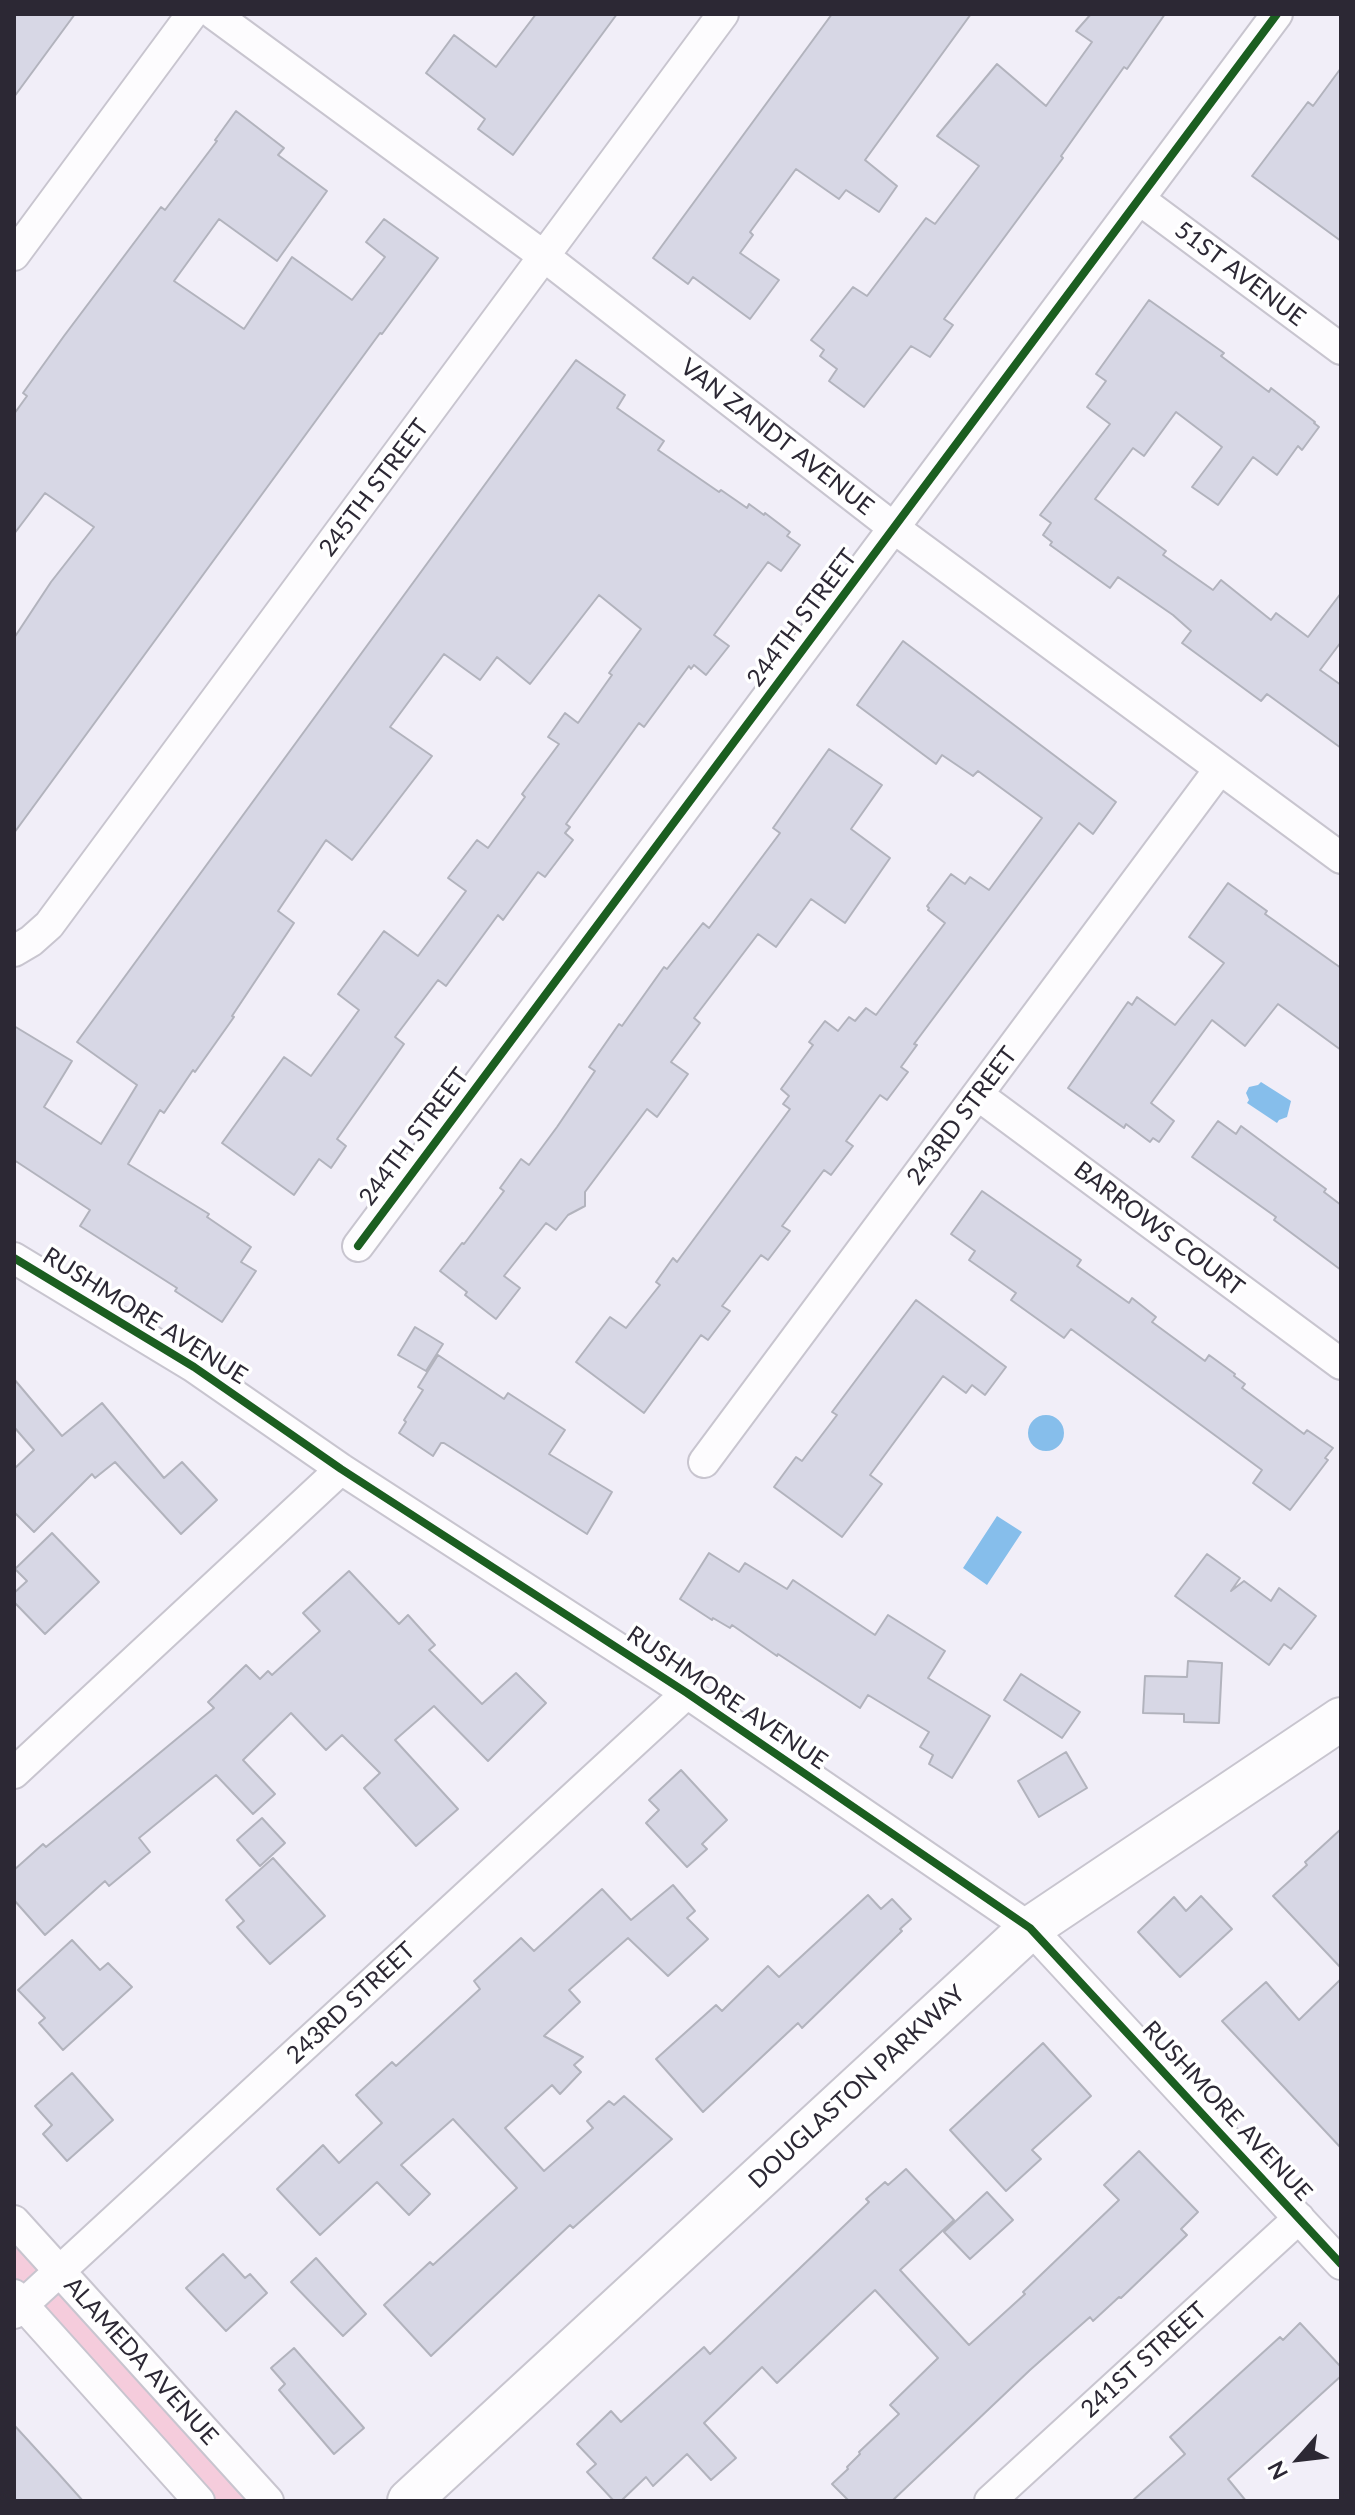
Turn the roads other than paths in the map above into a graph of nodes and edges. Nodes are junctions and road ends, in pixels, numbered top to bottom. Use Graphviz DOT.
graph roads {
  1 [pos="192,14"];
  2 [pos="214,14"];
  3 [pos="723,14"];
  4 [pos="1277,14"];
  5 [pos="1139,199"];
  6 [pos="14,255"];
  7 [pos="545,257"];
  8 [pos="1341,349"];
  9 [pos="894,528"];
  10 [pos="1219,770"];
  11 [pos="1341,858"];
  12 [pos="14,951"];
  13 [pos="978,1095"];
  14 [pos="358,1246"];
  15 [pos="14,1258"];
  16 [pos="1341,1364"];
  17 [pos="704,1462"];
  18 [pos="341,1469"];
  19 [pos="687,1693"];
  20 [pos="1341,1719"];
  21 [pos="14,1773"];
  22 [pos="1030,1928"];
  23 [pos="1299,2218"];
  24 [pos="14,2221"];
  25 [pos="1341,2264"];
  26 [pos="31,2294"];
  27 [pos="199,2501"];
  28 [pos="268,2501"];
  29 [pos="409,2501"];
  30 [pos="990,2501"];
  1 -- 6 [label="street"];
  2 -- 7 [label="street, VAN ZANDT AVENUE"];
  3 -- 7 [label="street, 245TH STREET"];
  4 -- 5 [label="street, 244TH STREET"];
  5 -- 8 [label="street, 51ST AVENUE"];
  5 -- 9 [label="street, 244TH STREET"];
  7 -- 9 [label="street, VAN ZANDT AVENUE"];
  7 -- 12 [label="street, 245TH STREET"];
  9 -- 10 [label="street, VAN ZANDT AVENUE"];
  9 -- 14 [label="street, 244TH STREET"];
  10 -- 11 [label="street, VAN ZANDT AVENUE"];
  10 -- 13 [label="street, 243RD STREET"];
  13 -- 16 [label="street, BARROWS COURT"];
  13 -- 17 [label="street, 243RD STREET"];
  15 -- 18 [label="street, RUSHMORE AVENUE"];
  18 -- 19 [label="street, RUSHMORE AVENUE"];
  18 -- 21 [label="street"];
  19 -- 22 [label="street, RUSHMORE AVENUE"];
  19 -- 26 [label="street, 243RD STREET"];
  20 -- 22 [label="main road, DOUGLASTON PARKWAY"];
  22 -- 23 [label="street, RUSHMORE AVENUE"];
  22 -- 29 [label="main road, DOUGLASTON PARKWAY"];
  23 -- 25 [label="street, RUSHMORE AVENUE"];
  23 -- 30 [label="street, 241ST STREET"];
  24 -- 26 [label="street, ALAMEDA AVENUE"];
  26 -- 27 [label="street, ALAMEDA AVENUE"];
  26 -- 28 [label="street, ALAMEDA AVENUE"];
}
